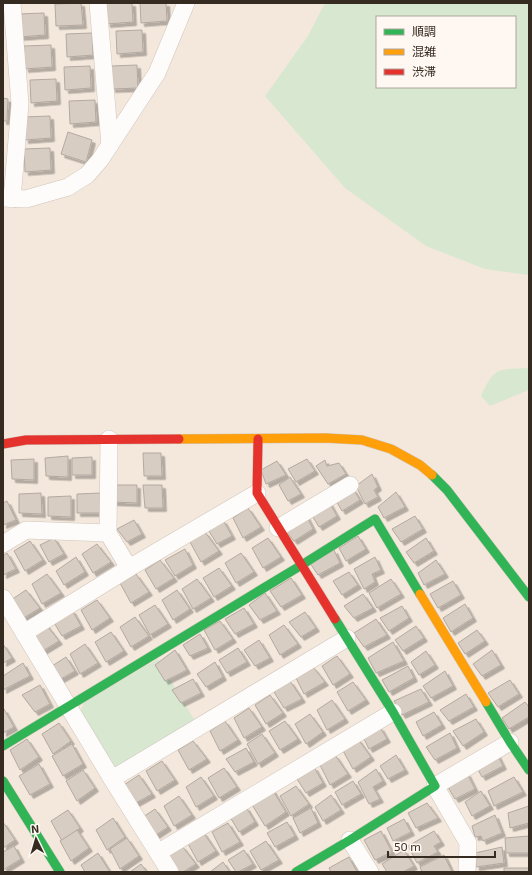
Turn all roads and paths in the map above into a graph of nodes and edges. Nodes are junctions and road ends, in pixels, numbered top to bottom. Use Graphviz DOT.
graph roads {
  1 [pos="12,3"];
  2 [pos="98,3"];
  3 [pos="186,3"];
  4 [pos="110,145"];
  5 [pos="8,199"];
  6 [pos="109,439"];
  7 [pos="258,439"];
  8 [pos="3,444"];
  9 [pos="350,485"];
  10 [pos="256,493"];
  11 [pos="278,528"];
  12 [pos="108,533"];
  13 [pos="3,544"];
  14 [pos="300,566"];
  15 [pos="129,568"];
  16 [pos="529,597"];
  17 [pos="3,598"];
  18 [pos="24,633"];
  19 [pos="347,638"];
  20 [pos="68,706"];
  21 [pos="393,712"];
  22 [pos="510,742"];
  23 [pos="3,746"];
  24 [pos="529,770"];
  25 [pos="112,779"];
  26 [pos="3,781"];
  27 [pos="435,786"];
  28 [pos="350,840"];
  29 [pos="159,852"];
  30 [pos="60,872"];
  31 [pos="170,872"];
  32 [pos="296,872"];
  33 [pos="370,872"];
  34 [pos="467,872"];
  1 -- 5 [label="street"];
  2 -- 4 [label="street"];
  3 -- 4 [label="street"];
  4 -- 5 [label="street"];
  6 -- 7 [label="street"];
  6 -- 8 [label="street"];
  6 -- 12 [label="street"];
  7 -- 10 [label="street"];
  7 -- 16 [label="street"];
  9 -- 11 [label="street"];
  10 -- 11 [label="street"];
  10 -- 15 [label="street"];
  11 -- 14 [label="street"];
  12 -- 13 [label="street"];
  12 -- 15 [label="street"];
  14 -- 19 [label="street"];
  14 -- 20 [label="street"];
  14 -- 22 [label="street"];
  15 -- 18 [label="street"];
  17 -- 18 [label="street"];
  18 -- 20 [label="street"];
  19 -- 21 [label="street"];
  19 -- 25 [label="street"];
  20 -- 23 [label="street"];
  20 -- 25 [label="street"];
  21 -- 27 [label="street"];
  21 -- 29 [label="street"];
  22 -- 24 [label="street"];
  22 -- 27 [label="street"];
  25 -- 29 [label="street"];
  26 -- 30 [label="street"];
  27 -- 28 [label="street"];
  27 -- 34 [label="street"];
  28 -- 32 [label="street"];
  28 -- 33 [label="street"];
  29 -- 31 [label="street"];
}
